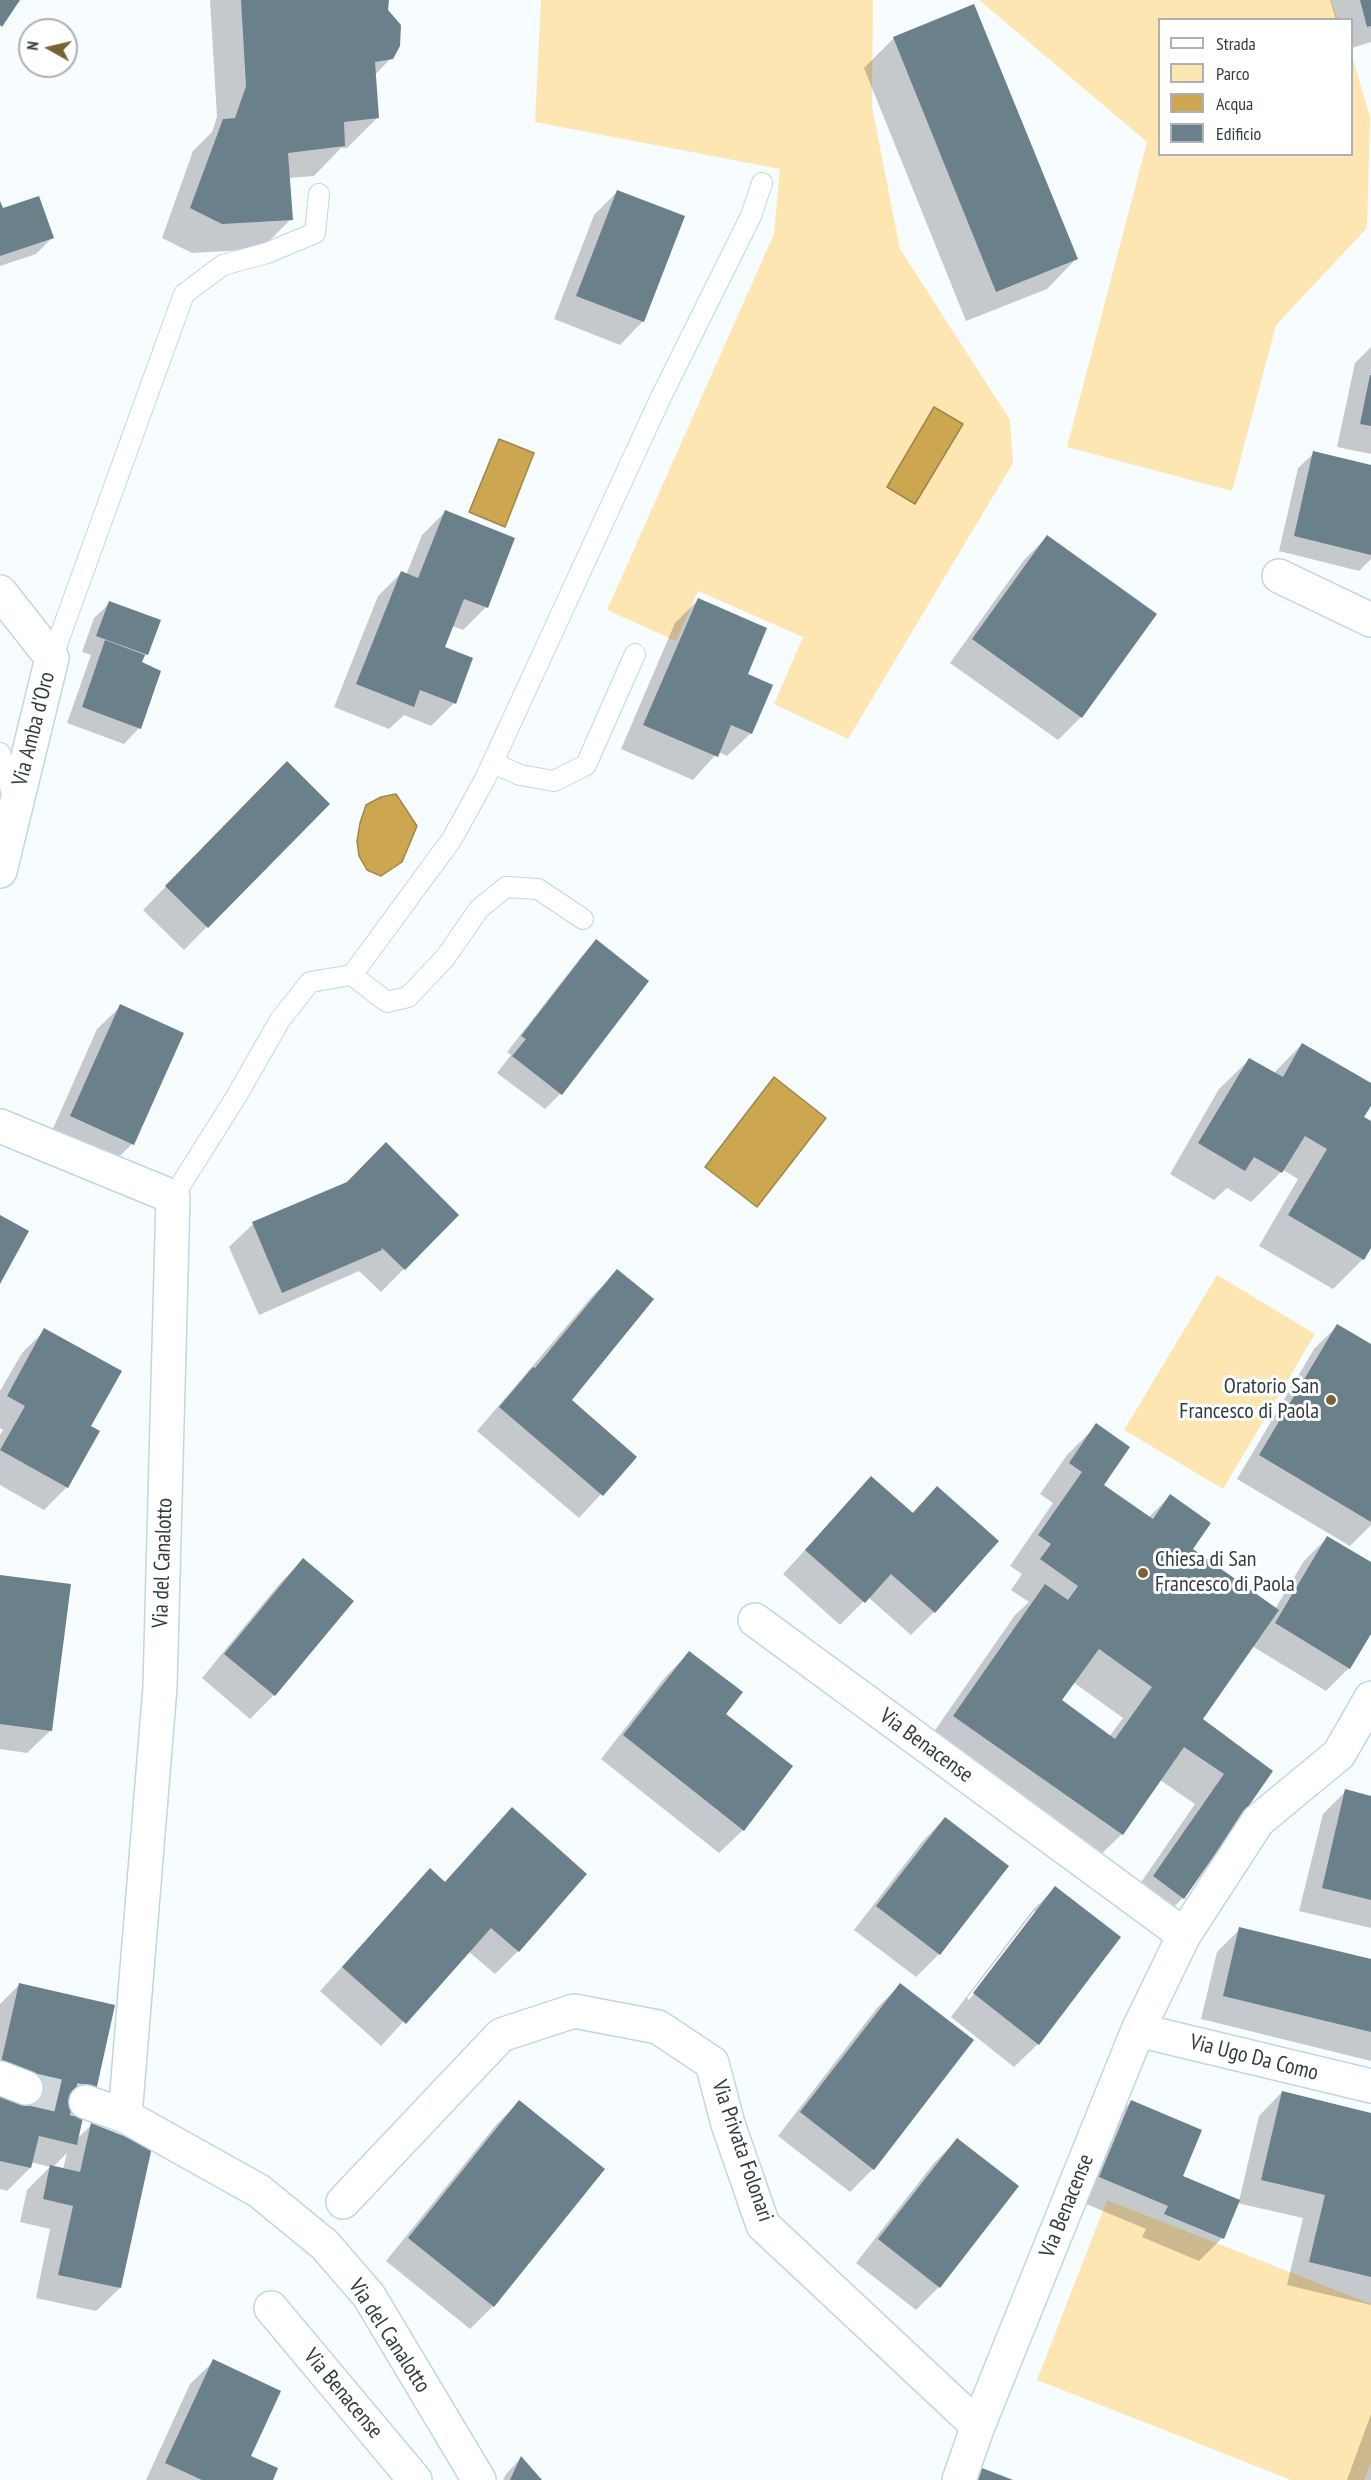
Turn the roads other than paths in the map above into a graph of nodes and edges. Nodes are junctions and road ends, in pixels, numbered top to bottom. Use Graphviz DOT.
graph roads {
  1 [pos="762,183"];
  2 [pos="319,194"];
  3 [pos="1279,576"];
  4 [pos="0,592"];
  5 [pos="1371,620"];
  6 [pos="635,654"];
  7 [pos="52,658"];
  8 [pos="0,753"];
  9 [pos="493,763"];
  10 [pos="16,805"];
  11 [pos="0,871"];
  12 [pos="583,919"];
  13 [pos="352,975"];
  14 [pos="0,1126"];
  15 [pos="174,1197"];
  16 [pos="755,1620"];
  17 [pos="1371,1698"];
  18 [pos="1184,1935"];
  19 [pos="1138,2030"];
  20 [pos="1371,2086"];
  21 [pos="87,2102"];
  22 [pos="125,2116"];
  23 [pos="343,2202"];
  24 [pos="270,2308"];
  25 [pos="978,2426"];
  26 [pos="415,2480"];
  27 [pos="479,2480"];
  28 [pos="959,2480"];
  1 -- 9 [label="lane"];
  2 -- 7 [label="lane"];
  3 -- 5 [label="street"];
  4 -- 7 [label="street"];
  6 -- 9 [label="lane"];
  7 -- 10 [label="street, Via Amba d'Oro"];
  8 -- 10 [label="lane"];
  9 -- 13 [label="lane"];
  10 -- 11 [label="street, Via Amba d'Oro"];
  12 -- 13 [label="lane"];
  13 -- 15 [label="lane"];
  14 -- 15 [label="street"];
  15 -- 22 [label="street, Via del Canalotto"];
  16 -- 18 [label="street, Via Benacense"];
  17 -- 18 [label="street, Via Benacense"];
  18 -- 19 [label="street, Via Benacense"];
  19 -- 20 [label="street, Via Ugo Da Como"];
  19 -- 25 [label="street, Via Benacense"];
  21 -- 22 [label="street, Via del Canalotto"];
  22 -- 27 [label="street, Via del Canalotto"];
  23 -- 25 [label="street, Via Privata Folonari"];
  24 -- 26 [label="street, Via Benacense"];
  25 -- 28 [label="street, Via Benacense"];
}
